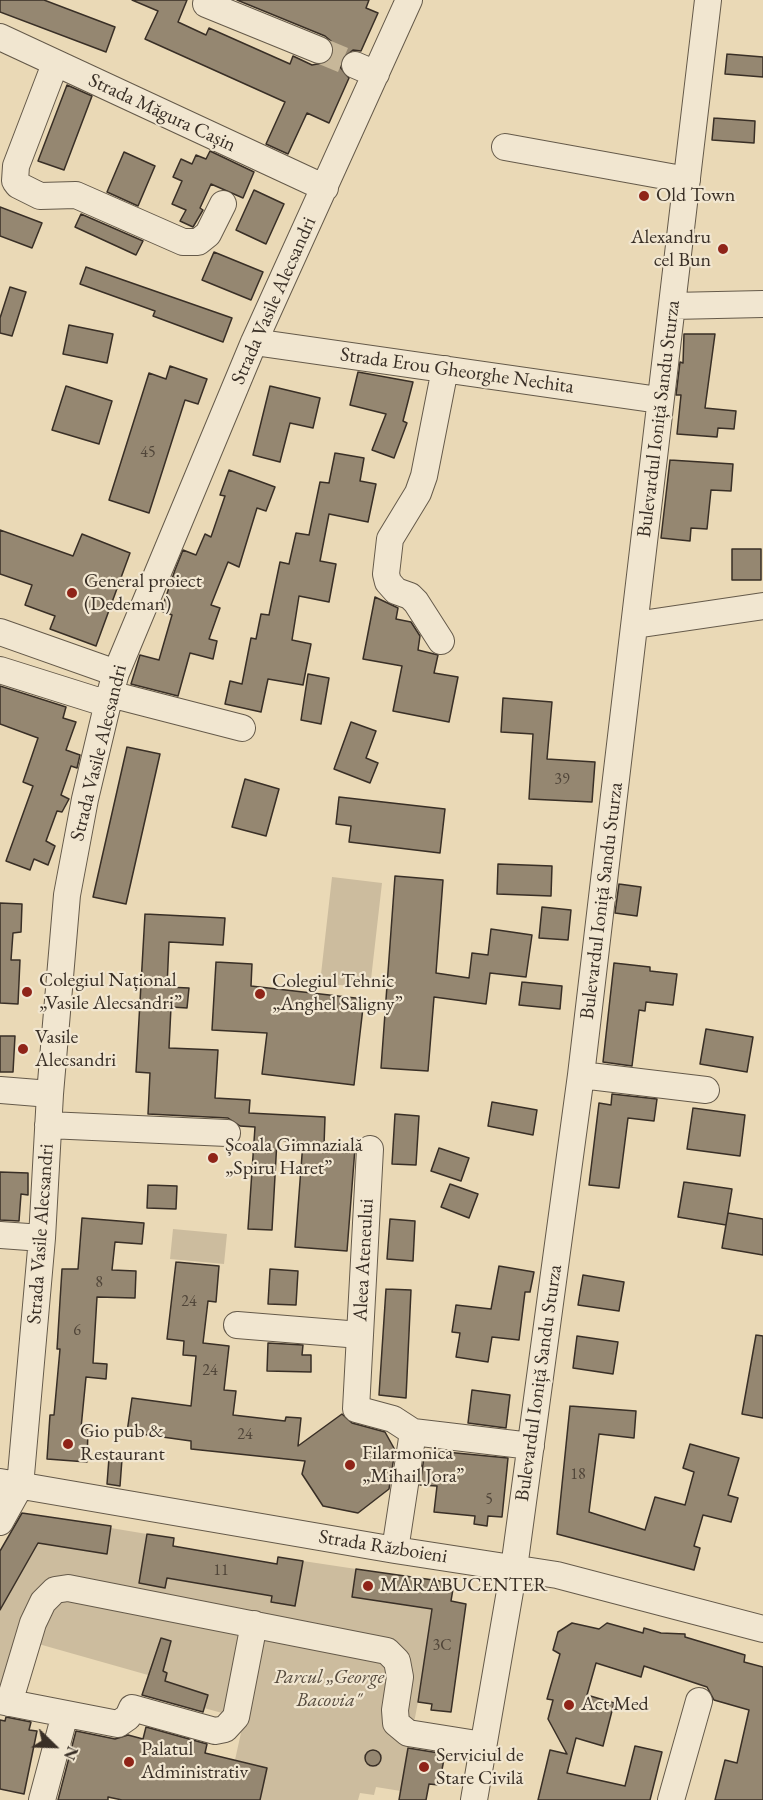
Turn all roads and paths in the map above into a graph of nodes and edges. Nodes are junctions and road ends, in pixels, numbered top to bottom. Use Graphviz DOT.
graph roads {
  1 [pos="207,0"];
  2 [pos="409,0"];
  3 [pos="708,0"];
  4 [pos="0,37"];
  5 [pos="319,50"];
  6 [pos="56,64"];
  7 [pos="505,147"];
  8 [pos="687,180"];
  9 [pos="326,188"];
  10 [pos="223,204"];
  11 [pos="763,304"];
  12 [pos="672,306"];
  13 [pos="254,342"];
  14 [pos="445,369"];
  15 [pos="659,400"];
  16 [pos="763,606"];
  17 [pos="635,625"];
  18 [pos="0,632"];
  19 [pos="441,641"];
  20 [pos="0,670"];
  21 [pos="111,690"];
  22 [pos="242,728"];
  23 [pos="580,1075"];
  24 [pos="0,1090"];
  25 [pos="706,1090"];
  26 [pos="50,1094"];
  27 [pos="48,1125"];
  28 [pos="227,1133"];
  29 [pos="370,1149"];
  30 [pos="0,1235"];
  31 [pos="42,1238"];
  32 [pos="237,1324"];
  33 [pos="360,1335"];
  34 [pos="413,1432"];
  35 [pos="531,1446"];
  36 [pos="10,1484"];
  37 [pos="0,1522"];
  38 [pos="395,1550"];
  39 [pos="514,1568"];
  40 [pos="254,1624"];
  41 [pos="763,1629"];
  42 [pos="699,1701"];
  43 [pos="4,1702"];
  44 [pos="66,1714"];
  45 [pos="483,1745"];
  46 [pos="42,1800"];
  47 [pos="474,1800"];
  48 [pos="671,1800"];
  1 -- 5 [label="street"];
  2 -- 9 [label="street, Strada Vasile Alecsandri"];
  3 -- 8 [label="street, Bulevardul Ioniță Sandu Sturza"];
  4 -- 6 [label="street, Strada Măgura Cașin"];
  6 -- 9 [label="street, Strada Măgura Cașin"];
  6 -- 10 [label="street"];
  7 -- 8 [label="street"];
  8 -- 12 [label="street, Bulevardul Ioniță Sandu Sturza"];
  9 -- 13 [label="street, Strada Vasile Alecsandri"];
  11 -- 12 [label="street"];
  12 -- 15 [label="street, Bulevardul Ioniță Sandu Sturza"];
  13 -- 14 [label="street, Strada Erou Gheorghe Nechita"];
  13 -- 21 [label="street, Strada Vasile Alecsandri"];
  14 -- 15 [label="street, Strada Erou Gheorghe Nechita"];
  14 -- 19 [label="street"];
  15 -- 17 [label="street, Bulevardul Ioniță Sandu Sturza"];
  16 -- 17 [label="street"];
  17 -- 23 [label="street, Bulevardul Ioniță Sandu Sturza"];
  18 -- 21 [label="street"];
  20 -- 21 [label="street"];
  21 -- 22 [label="street"];
  21 -- 26 [label="street, Strada Vasile Alecsandri"];
  23 -- 25 [label="street"];
  23 -- 35 [label="street, Bulevardul Ioniță Sandu Sturza"];
  24 -- 26 [label="street"];
  26 -- 27 [label="street, Strada Vasile Alecsandri"];
  27 -- 28 [label="street"];
  27 -- 31 [label="street, Strada Vasile Alecsandri"];
  29 -- 33 [label="street, Aleea Ateneului"];
  30 -- 31 [label="street"];
  31 -- 36 [label="street, Strada Vasile Alecsandri"];
  32 -- 33 [label="street, Aleea Ateneului"];
  33 -- 34 [label="street, Aleea Ateneului"];
  34 -- 35 [label="street, Aleea Ateneului"];
  34 -- 38 [label="street"];
  35 -- 39 [label="street, Bulevardul Ioniță Sandu Sturza"];
  36 -- 37 [label="street, Strada Vasile Alecsandri"];
  36 -- 38 [label="street, Strada Războieni"];
  38 -- 39 [label="street, Strada Războieni"];
  39 -- 41 [label="street, Strada Războieni"];
  39 -- 45 [label="street, Bulevardul Ioniță Sandu Sturza"];
  40 -- 43 [label="street"];
  40 -- 44 [label="street"];
  40 -- 45 [label="street"];
  42 -- 48 [label="street"];
  43 -- 44 [label="street"];
  44 -- 46 [label="street"];
  45 -- 47 [label="street, Bulevardul Ioniță Sandu Sturza"];
}
